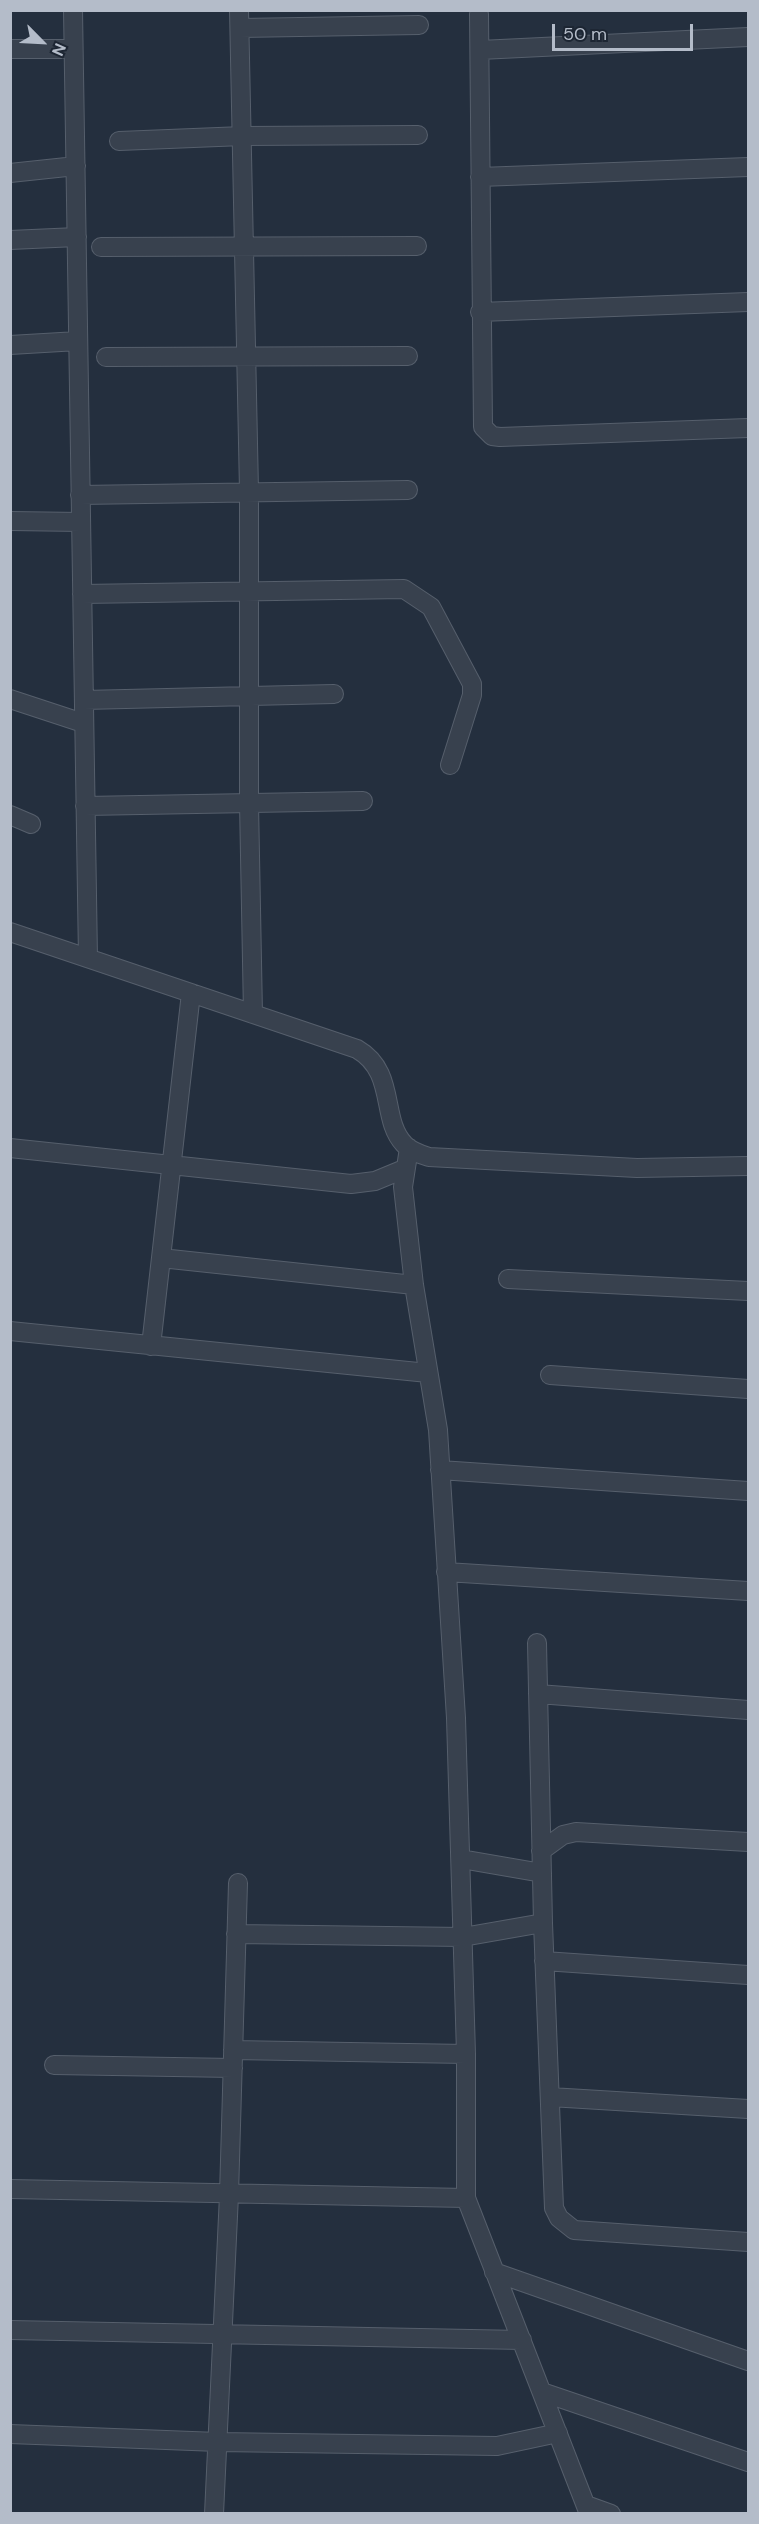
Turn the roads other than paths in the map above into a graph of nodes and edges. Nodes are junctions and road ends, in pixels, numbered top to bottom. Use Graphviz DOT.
graph roads {
  1 [pos="73,10"];
  2 [pos="479,14"];
  3 [pos="240,19"];
  4 [pos="419,25"];
  5 [pos="748,37"];
  6 [pos="10,49"];
  7 [pos="73,49"];
  8 [pos="480,50"];
  9 [pos="418,135"];
  10 [pos="243,136"];
  11 [pos="119,141"];
  12 [pos="76,166"];
  13 [pos="748,167"];
  14 [pos="10,173"];
  15 [pos="480,177"];
  16 [pos="77,237"];
  17 [pos="10,240"];
  18 [pos="244,245"];
  19 [pos="417,246"];
  20 [pos="101,247"];
  21 [pos="748,303"];
  22 [pos="480,312"];
  23 [pos="78,341"];
  24 [pos="10,345"];
  25 [pos="408,356"];
  26 [pos="106,357"];
  27 [pos="247,357"];
  28 [pos="748,428"];
  29 [pos="408,490"];
  30 [pos="249,491"];
  31 [pos="80,495"];
  32 [pos="10,521"];
  33 [pos="81,522"];
  34 [pos="249,592"];
  35 [pos="82,594"];
  36 [pos="334,694"];
  37 [pos="249,696"];
  38 [pos="10,699"];
  39 [pos="84,700"];
  40 [pos="83,723"];
  41 [pos="450,765"];
  42 [pos="363,801"];
  43 [pos="249,803"];
  44 [pos="85,806"];
  45 [pos="10,815"];
  46 [pos="31,824"];
  47 [pos="10,932"];
  48 [pos="88,958"];
  49 [pos="190,993"];
  50 [pos="253,1014"];
  51 [pos="10,1148"];
  52 [pos="409,1148"];
  53 [pos="171,1165"];
  54 [pos="748,1166"];
  55 [pos="404,1169"];
  56 [pos="161,1257"];
  57 [pos="508,1280"];
  58 [pos="414,1285"];
  59 [pos="748,1291"];
  60 [pos="10,1331"];
  61 [pos="151,1346"];
  62 [pos="428,1373"];
  63 [pos="550,1375"];
  64 [pos="748,1389"];
  65 [pos="440,1470"];
  66 [pos="748,1491"];
  67 [pos="446,1572"];
  68 [pos="748,1592"];
  69 [pos="537,1643"];
  70 [pos="538,1694"];
  71 [pos="748,1710"];
  72 [pos="748,1842"];
  73 [pos="541,1851"];
  74 [pos="461,1859"];
  75 [pos="542,1873"];
  76 [pos="238,1883"];
  77 [pos="543,1923"];
  78 [pos="236,1934"];
  79 [pos="463,1937"];
  80 [pos="544,1961"];
  81 [pos="748,1975"];
  82 [pos="466,2054"];
  83 [pos="233,2059"];
  84 [pos="54,2065"];
  85 [pos="550,2097"];
  86 [pos="748,2109"];
  87 [pos="10,2189"];
  88 [pos="230,2195"];
  89 [pos="466,2198"];
  90 [pos="748,2242"];
  91 [pos="494,2272"];
  92 [pos="10,2330"];
  93 [pos="223,2334"];
  94 [pos="522,2340"];
  95 [pos="748,2361"];
  96 [pos="542,2392"];
  97 [pos="558,2433"];
  98 [pos="10,2434"];
  99 [pos="218,2442"];
  100 [pos="748,2462"];
  101 [pos="587,2509"];
  102 [pos="214,2514"];
  103 [pos="611,2514"];
  1 -- 7 [label="street"];
  2 -- 8 [label="street"];
  3 -- 4 [label="street"];
  3 -- 10 [label="street"];
  5 -- 8 [label="street"];
  6 -- 7 [label="street"];
  7 -- 12 [label="street"];
  8 -- 15 [label="street"];
  9 -- 10 [label="street"];
  10 -- 11 [label="street"];
  10 -- 18 [label="street"];
  12 -- 14 [label="street"];
  12 -- 16 [label="street"];
  13 -- 15 [label="street"];
  15 -- 22 [label="street"];
  16 -- 17 [label="street"];
  16 -- 23 [label="street"];
  18 -- 19 [label="street"];
  18 -- 20 [label="street"];
  18 -- 27 [label="street"];
  21 -- 22 [label="street"];
  22 -- 28 [label="street"];
  23 -- 24 [label="street"];
  23 -- 31 [label="street"];
  25 -- 27 [label="street"];
  26 -- 27 [label="street"];
  27 -- 30 [label="street"];
  29 -- 30 [label="street"];
  30 -- 31 [label="street"];
  30 -- 34 [label="street"];
  31 -- 33 [label="street"];
  32 -- 33 [label="street"];
  33 -- 35 [label="street"];
  34 -- 35 [label="street"];
  34 -- 37 [label="street"];
  34 -- 41 [label="street"];
  35 -- 39 [label="street"];
  36 -- 37 [label="street"];
  37 -- 39 [label="street"];
  37 -- 43 [label="street"];
  38 -- 40 [label="street"];
  39 -- 40 [label="street"];
  40 -- 44 [label="street"];
  42 -- 43 [label="street"];
  43 -- 44 [label="street"];
  43 -- 50 [label="street"];
  44 -- 48 [label="street"];
  45 -- 46 [label="street"];
  47 -- 48 [label="street"];
  48 -- 49 [label="street"];
  49 -- 50 [label="street"];
  49 -- 53 [label="street"];
  50 -- 52 [label="street"];
  51 -- 53 [label="street"];
  52 -- 54 [label="street"];
  52 -- 55 [label="street"];
  53 -- 55 [label="street"];
  53 -- 56 [label="street"];
  55 -- 58 [label="street"];
  56 -- 58 [label="street"];
  56 -- 61 [label="street"];
  57 -- 59 [label="street"];
  58 -- 62 [label="street"];
  60 -- 61 [label="street"];
  61 -- 62 [label="street"];
  62 -- 65 [label="street"];
  63 -- 64 [label="street"];
  65 -- 66 [label="street"];
  65 -- 67 [label="street"];
  67 -- 68 [label="street"];
  67 -- 74 [label="street"];
  69 -- 70 [label="street"];
  70 -- 71 [label="street"];
  70 -- 73 [label="street"];
  72 -- 73 [label="street"];
  73 -- 75 [label="street"];
  74 -- 75 [label="street"];
  74 -- 79 [label="street"];
  75 -- 77 [label="street"];
  76 -- 78 [label="street"];
  77 -- 79 [label="street"];
  77 -- 80 [label="street"];
  78 -- 79 [label="street"];
  78 -- 83 [label="street"];
  79 -- 82 [label="street"];
  80 -- 81 [label="street"];
  80 -- 85 [label="street"];
  82 -- 83 [label="street"];
  82 -- 89 [label="street"];
  83 -- 84 [label="street"];
  83 -- 88 [label="street"];
  85 -- 86 [label="street"];
  85 -- 90 [label="street"];
  87 -- 88 [label="street"];
  88 -- 89 [label="street"];
  88 -- 93 [label="street"];
  89 -- 91 [label="street"];
  91 -- 94 [label="street"];
  91 -- 95 [label="street"];
  92 -- 93 [label="street"];
  93 -- 94 [label="street"];
  93 -- 99 [label="street"];
  94 -- 96 [label="street"];
  96 -- 97 [label="street"];
  96 -- 100 [label="street"];
  97 -- 99 [label="street"];
  97 -- 101 [label="street"];
  98 -- 99 [label="street"];
  99 -- 102 [label="street"];
  101 -- 103 [label="street"];
}
